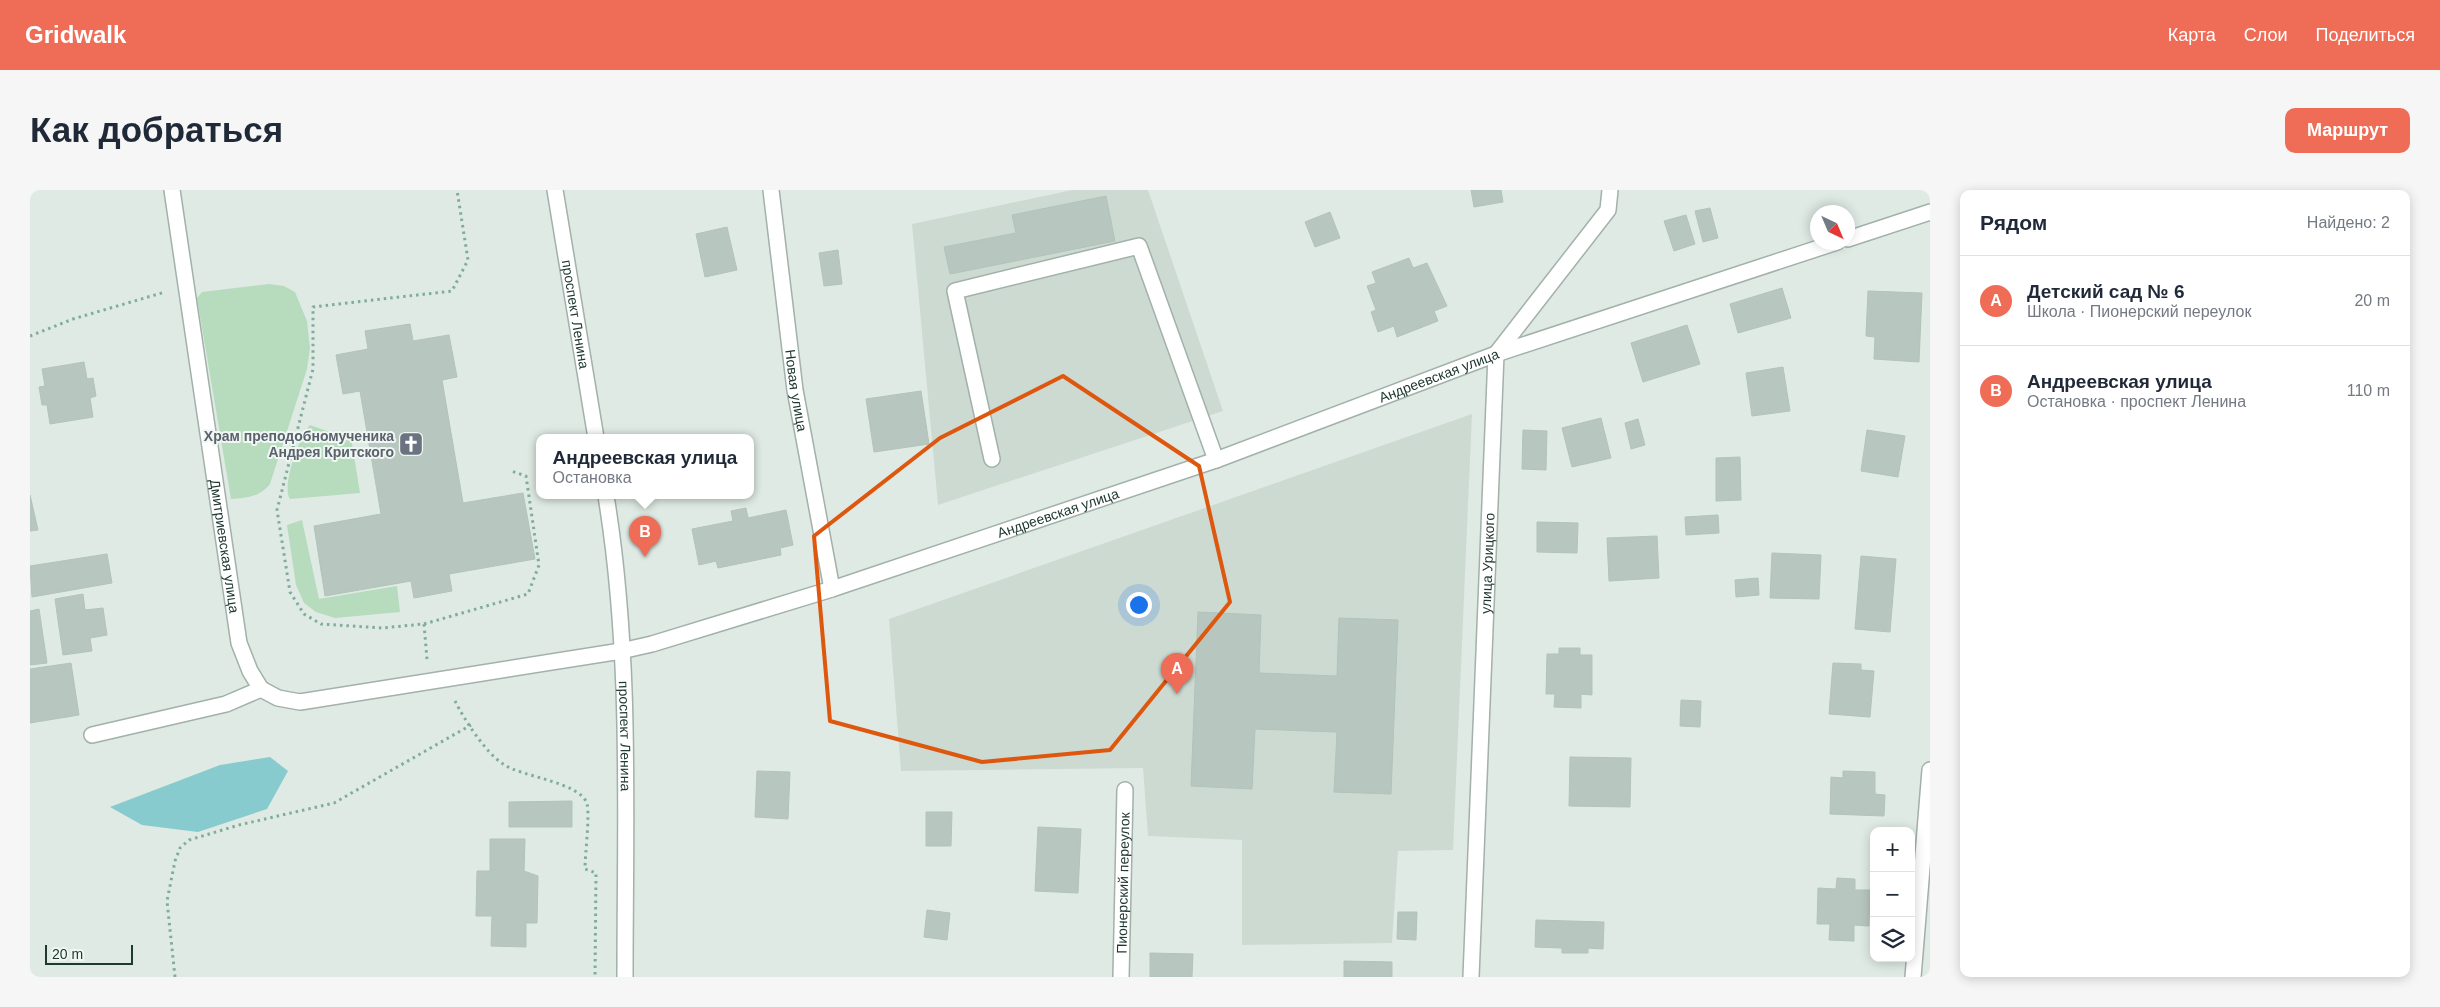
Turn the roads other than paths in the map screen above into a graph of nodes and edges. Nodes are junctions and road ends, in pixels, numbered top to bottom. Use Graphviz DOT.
graph roads {
  1 [pos="172,190"];
  2 [pos="555,190"];
  3 [pos="771,190"];
  4 [pos="1610,190"];
  5 [pos="1930,212"];
  6 [pos="1855,237"];
  7 [pos="1813,250"];
  8 [pos="1496,354"];
  9 [pos="595,434"];
  10 [pos="992,459"];
  11 [pos="1216,460"];
  12 [pos="606,499"];
  13 [pos="832,589"];
  14 [pos="621,651"];
  15 [pos="261,689"];
  16 [pos="92,735"];
  17 [pos="1930,770"];
  18 [pos="1125,790"];
  19 [pos="624,977"];
  20 [pos="1121,977"];
  21 [pos="1471,977"];
  22 [pos="1913,977"];
  1 -- 15 [label="street, Дмитриевская улица"];
  2 -- 9 [label="street, проспект Ленина"];
  3 -- 13 [label="street, Новая улица"];
  4 -- 8 [label="street"];
  5 -- 6 [label="street"];
  7 -- 8 [label="street, Андреевская улица"];
  8 -- 11 [label="street, Андреевская улица"];
  8 -- 21 [label="street, улица Урицкого"];
  10 -- 11 [label="street"];
  11 -- 13 [label="street, Андреевская улица"];
  12 -- 14 [label="street, проспект Ленина"];
  13 -- 14 [label="street, Андреевская улица"];
  14 -- 15 [label="street, Андреевская улица"];
  14 -- 19 [label="street, проспект Ленина"];
  15 -- 16 [label="street"];
  17 -- 22 [label="street"];
  18 -- 20 [label="street, Пионерский переулок"];
}
